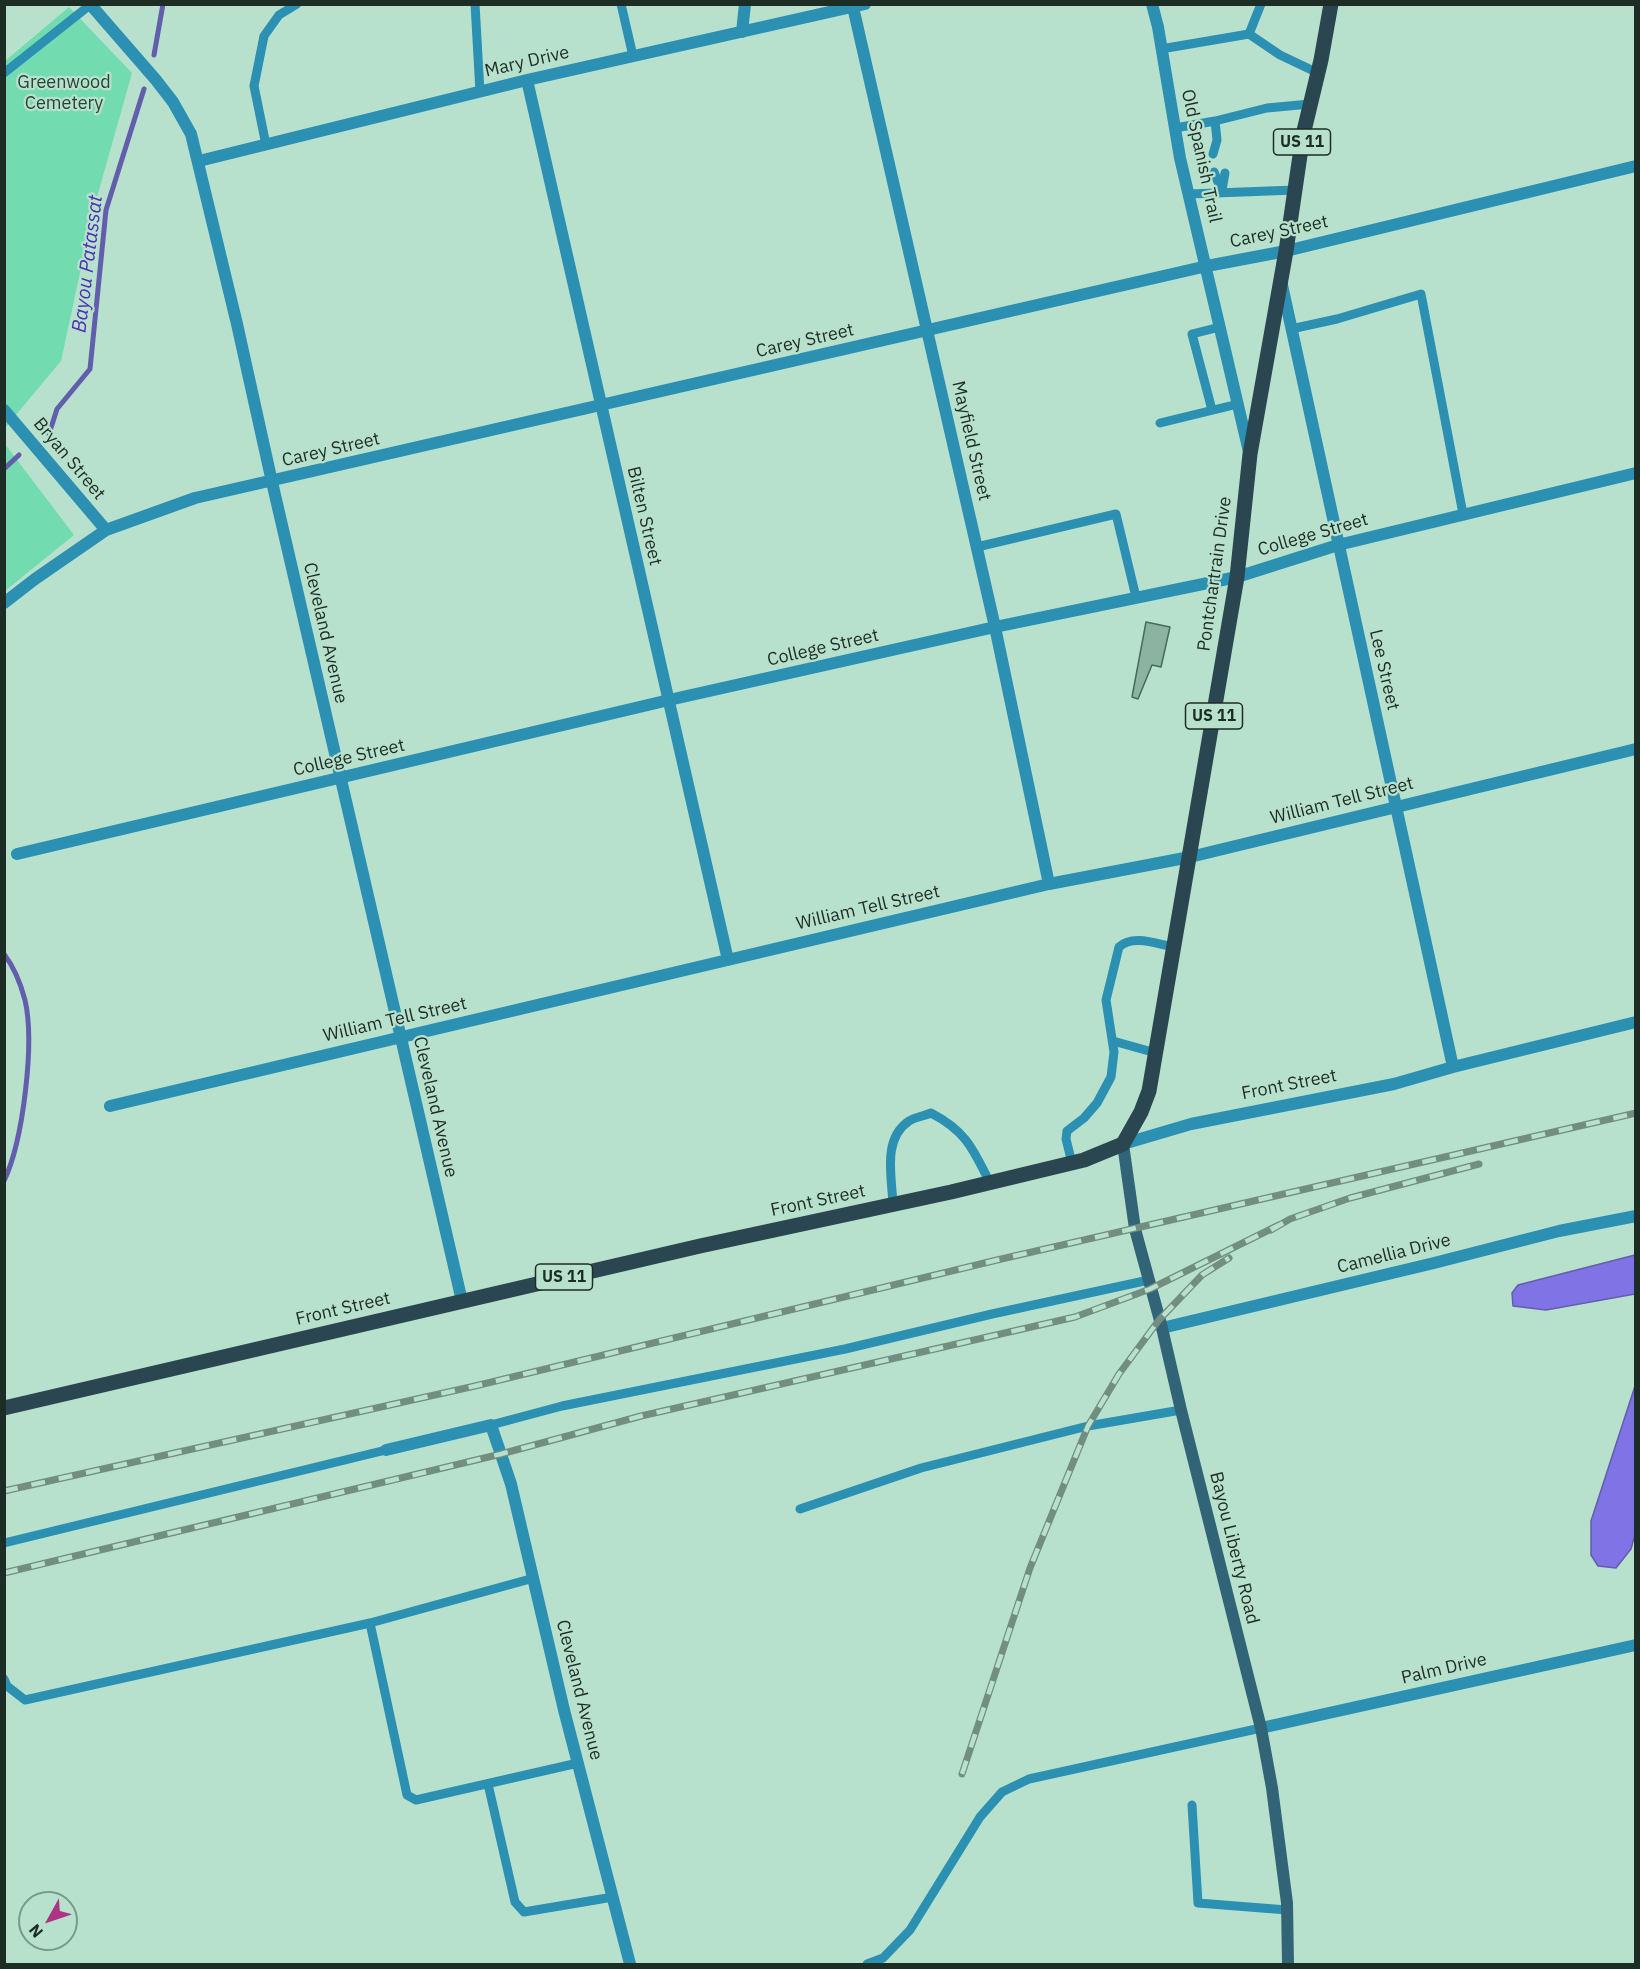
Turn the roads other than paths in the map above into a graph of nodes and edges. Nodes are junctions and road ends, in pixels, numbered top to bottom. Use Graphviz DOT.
graph roads {
  1 [pos="297,4"];
  2 [pos="475,4"];
  3 [pos="621,4"];
  4 [pos="745,4"];
  5 [pos="1152,4"];
  6 [pos="1261,4"];
  7 [pos="1331,4"];
  8 [pos="90,5"];
  9 [pos="859,6"];
  10 [pos="742,32"];
  11 [pos="1249,34"];
  12 [pos="1161,49"];
  13 [pos="633,56"];
  14 [pos="4,73"];
  15 [pos="1318,73"];
  16 [pos="527,80"];
  17 [pos="480,92"];
  18 [pos="1310,104"];
  19 [pos="1215,121"];
  20 [pos="1174,128"];
  21 [pos="1217,140"];
  22 [pos="266,145"];
  23 [pos="1224,153"];
  24 [pos="1214,154"];
  25 [pos="199,162"];
  26 [pos="1635,166"];
  27 [pos="1214,172"];
  28 [pos="1225,173"];
  29 [pos="1295,190"];
  30 [pos="1222,192"];
  31 [pos="1189,194"];
  32 [pos="1286,250"];
  33 [pos="1207,266"];
  34 [pos="1281,280"];
  35 [pos="1220,327"];
  36 [pos="1291,329"];
  37 [pos="928,331"];
  38 [pos="1238,404"];
  39 [pos="600,406"];
  40 [pos="4,410"];
  41 [pos="1212,410"];
  42 [pos="1160,423"];
  43 [pos="1250,454"];
  44 [pos="1635,473"];
  45 [pos="272,482"];
  46 [pos="1463,514"];
  47 [pos="106,530"];
  48 [pos="1338,545"];
  49 [pos="976,547"];
  50 [pos="1237,577"];
  51 [pos="1136,597"];
  52 [pos="4,603"];
  53 [pos="995,627"];
  54 [pos="669,700"];
  55 [pos="1635,749"];
  56 [pos="341,778"];
  57 [pos="1396,807"];
  58 [pos="17,854"];
  59 [pos="1190,856"];
  60 [pos="1049,884"];
  61 [pos="1174,947"];
  62 [pos="728,960"];
  63 [pos="1635,1022"];
  64 [pos="401,1038"];
  65 [pos="1113,1041"];
  66 [pos="1156,1053"];
  67 [pos="1454,1066"];
  68 [pos="110,1106"];
  69 [pos="1123,1144"];
  70 [pos="1072,1163"];
  71 [pos="990,1183"];
  72 [pos="894,1205"];
  73 [pos="1635,1216"];
  74 [pos="1149,1280"];
  75 [pos="462,1301"];
  76 [pos="1162,1328"];
  77 [pos="4,1408"];
  78 [pos="1181,1410"];
  79 [pos="491,1425"];
  80 [pos="386,1450"];
  81 [pos="800,1509"];
  82 [pos="4,1543"];
  83 [pos="534,1578"];
  84 [pos="370,1623"];
  85 [pos="1635,1645"];
  86 [pos="4,1679"];
  87 [pos="1261,1728"];
  88 [pos="578,1763"];
  89 [pos="488,1784"];
  90 [pos="1192,1805"];
  91 [pos="613,1897"];
  92 [pos="1287,1910"];
  93 [pos="630,1965"];
  94 [pos="867,1965"];
  95 [pos="1288,1965"];
  1 -- 22 [label="lane"];
  2 -- 17 [label="lane"];
  3 -- 13 [label="lane"];
  4 -- 10 [label="street"];
  5 -- 12 [label="street, Old Spanish Trail"];
  6 -- 11 [label="lane"];
  7 -- 15 [label="main road, Pontchartrain Drive / US 11"];
  8 -- 14 [label="lane"];
  8 -- 25 [label="street, Cleveland Avenue"];
  9 -- 10 [label="street, Mary Drive"];
  9 -- 37 [label="street, Mayfield Street"];
  10 -- 13 [label="street, Mary Drive"];
  11 -- 12 [label="lane"];
  11 -- 15 [label="lane"];
  12 -- 20 [label="street, Old Spanish Trail"];
  13 -- 16 [label="street, Mary Drive"];
  15 -- 18 [label="main road, Pontchartrain Drive / US 11"];
  16 -- 17 [label="street, Mary Drive"];
  16 -- 39 [label="street, Bilten Street"];
  17 -- 22 [label="street, Mary Drive"];
  18 -- 19 [label="lane"];
  18 -- 29 [label="main road, Pontchartrain Drive / US 11"];
  19 -- 20 [label="lane"];
  19 -- 21 [label="lane"];
  20 -- 31 [label="street, Old Spanish Trail"];
  21 -- 23 [label="lane"];
  21 -- 24 [label="lane"];
  22 -- 25 [label="street, Mary Drive"];
  25 -- 45 [label="street, Cleveland Avenue"];
  26 -- 32 [label="street, Carey Street"];
  27 -- 30 [label="lane"];
  28 -- 30 [label="lane"];
  29 -- 30 [label="lane"];
  29 -- 32 [label="main road, Pontchartrain Drive / US 11"];
  30 -- 31 [label="lane"];
  31 -- 33 [label="street, Old Spanish Trail"];
  32 -- 33 [label="street, Carey Street"];
  32 -- 34 [label="main road, Pontchartrain Drive / US 11"];
  33 -- 35 [label="street, Old Spanish Trail"];
  33 -- 37 [label="street, Carey Street"];
  34 -- 36 [label="street, Lee Street"];
  34 -- 43 [label="main road, Pontchartrain Drive / US 11"];
  35 -- 38 [label="street, Old Spanish Trail"];
  35 -- 41 [label="lane"];
  36 -- 46 [label="lane"];
  36 -- 48 [label="street, Lee Street"];
  37 -- 39 [label="street, Carey Street"];
  37 -- 49 [label="street, Mayfield Street"];
  38 -- 41 [label="lane"];
  38 -- 43 [label="street, Old Spanish Trail"];
  39 -- 45 [label="street, Carey Street"];
  39 -- 54 [label="street, Bilten Street"];
  40 -- 47 [label="street, Bryan Street"];
  41 -- 42 [label="lane"];
  43 -- 50 [label="main road, Pontchartrain Drive / US 11"];
  44 -- 46 [label="street, College Street"];
  45 -- 47 [label="street, Carey Street"];
  45 -- 56 [label="street, Cleveland Avenue"];
  46 -- 48 [label="street, College Street"];
  47 -- 52 [label="street, Carey Street"];
  48 -- 50 [label="street, College Street"];
  48 -- 57 [label="street, Lee Street"];
  49 -- 51 [label="lane"];
  49 -- 53 [label="street, Mayfield Street"];
  50 -- 51 [label="street, College Street"];
  50 -- 59 [label="main road, Pontchartrain Drive / US 11"];
  51 -- 53 [label="street, College Street"];
  53 -- 54 [label="street, College Street"];
  53 -- 60 [label="street, Mayfield Street"];
  54 -- 56 [label="street, College Street"];
  54 -- 62 [label="street, Bilten Street"];
  55 -- 57 [label="street, William Tell Street"];
  56 -- 58 [label="street, College Street"];
  56 -- 64 [label="street, Cleveland Avenue"];
  57 -- 59 [label="street, William Tell Street"];
  57 -- 67 [label="street, Lee Street"];
  59 -- 60 [label="street, William Tell Street"];
  59 -- 61 [label="main road, Pontchartrain Drive / US 11"];
  60 -- 62 [label="street, William Tell Street"];
  61 -- 65 [label="lane"];
  61 -- 66 [label="main road, Pontchartrain Drive / US 11"];
  62 -- 64 [label="street, William Tell Street"];
  63 -- 67 [label="street, Front Street"];
  64 -- 68 [label="street, William Tell Street"];
  64 -- 75 [label="street, Cleveland Avenue"];
  65 -- 66 [label="lane"];
  65 -- 70 [label="lane"];
  66 -- 69 [label="main road, Pontchartrain Drive / US 11"];
  67 -- 69 [label="street, Front Street"];
  69 -- 70 [label="main road, Front Street / US 11"];
  69 -- 74 [label="main road, Bayou Liberty Road"];
  70 -- 71 [label="main road, Front Street / US 11"];
  71 -- 72 [label="main road, Front Street / US 11"];
  71 -- 72 [label="lane"];
  72 -- 75 [label="main road, Front Street / US 11"];
  73 -- 76 [label="street, Camellia Drive"];
  74 -- 76 [label="main road, Bayou Liberty Road"];
  74 -- 79 [label="lane"];
  75 -- 77 [label="main road, Front Street / US 11"];
  76 -- 78 [label="main road, Bayou Liberty Road"];
  78 -- 81 [label="lane"];
  78 -- 87 [label="main road, Bayou Liberty Road"];
  79 -- 80 [label="street"];
  79 -- 83 [label="street, Cleveland Avenue"];
  80 -- 82 [label="lane"];
  83 -- 84 [label="lane"];
  83 -- 88 [label="street, Cleveland Avenue"];
  84 -- 86 [label="lane"];
  84 -- 89 [label="lane"];
  85 -- 87 [label="street, Palm Drive"];
  87 -- 92 [label="main road, Bayou Liberty Road"];
  87 -- 94 [label="lane"];
  88 -- 89 [label="lane"];
  88 -- 91 [label="street, Cleveland Avenue"];
  89 -- 91 [label="lane"];
  90 -- 92 [label="lane"];
  91 -- 93 [label="street, Cleveland Avenue"];
  92 -- 95 [label="main road, Bayou Liberty Road"];
}
